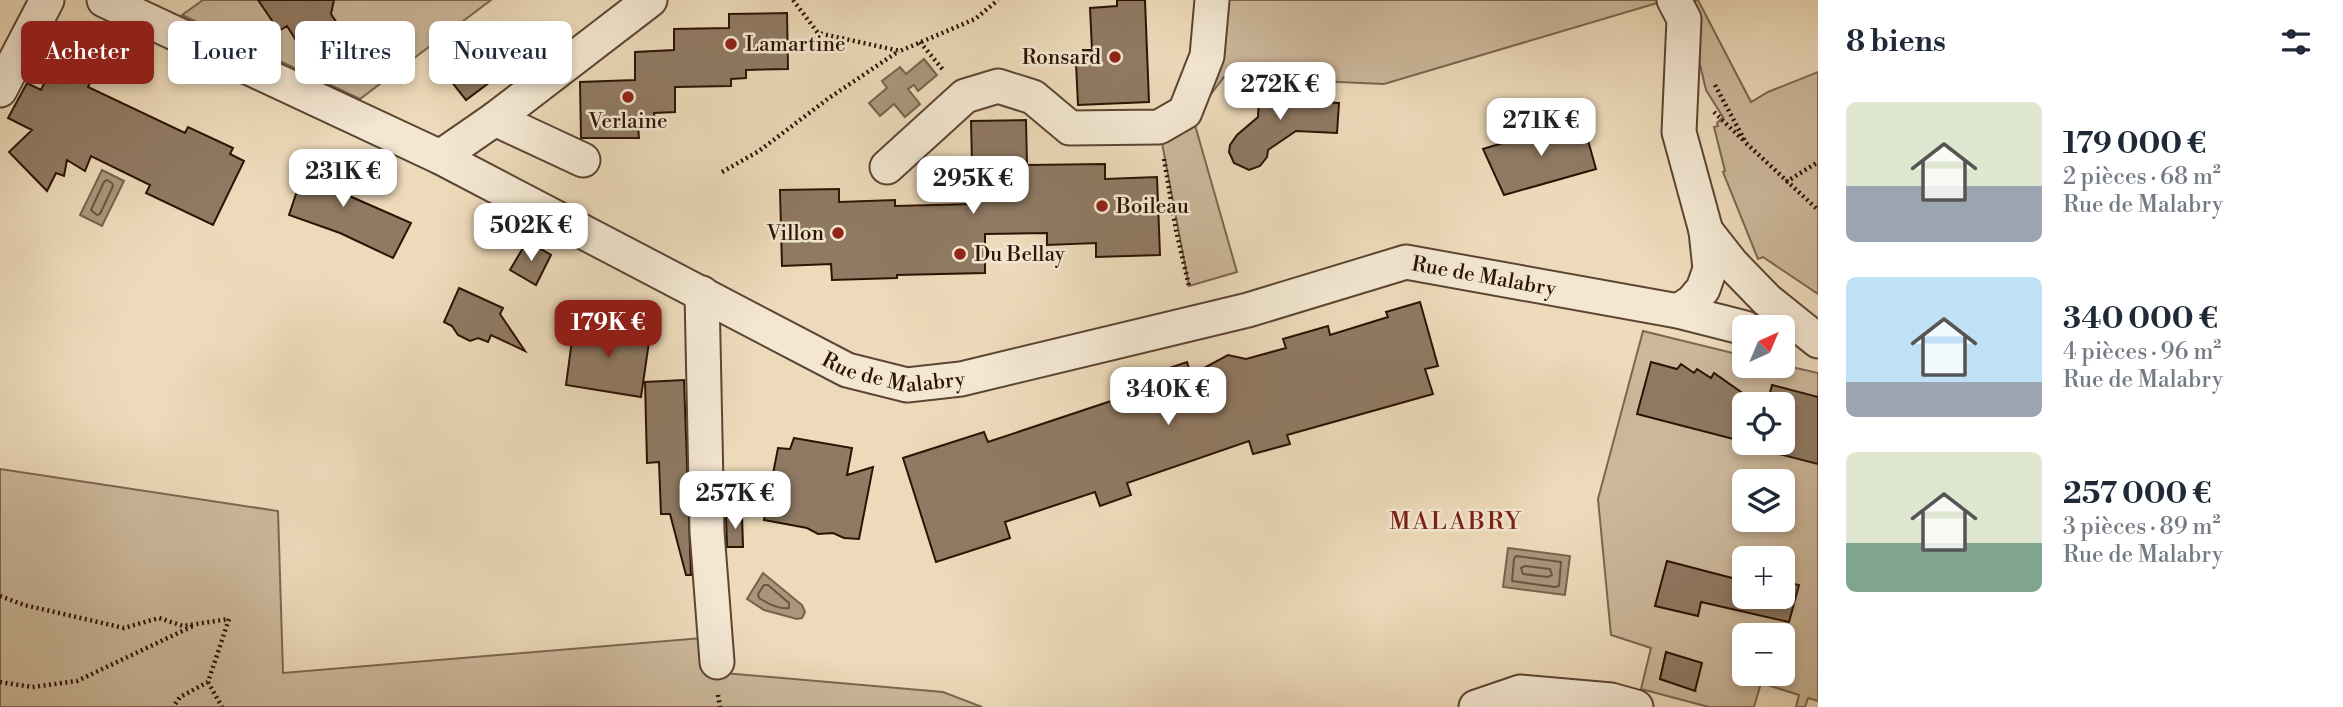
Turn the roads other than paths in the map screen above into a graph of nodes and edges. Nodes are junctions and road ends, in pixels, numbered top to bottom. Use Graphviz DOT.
graph roads {
  1 [pos="47,0"];
  2 [pos="104,0"];
  3 [pos="650,0"];
  4 [pos="1212,0"];
  5 [pos="1674,0"];
  6 [pos="0,90"];
  7 [pos="495,119"];
  8 [pos="440,157"];
  9 [pos="583,160"];
  10 [pos="887,167"];
  11 [pos="1706,231"];
  12 [pos="702,293"];
  13 [pos="1678,311"];
  14 [pos="1732,325"];
  15 [pos="1796,340"];
  16 [pos="1818,344"];
  17 [pos="717,662"];
  18 [pos="1476,707"];
  19 [pos="1636,707"];
  1 -- 6 [label="street"];
  2 -- 8 [label="street, Rue de Malabry"];
  3 -- 7 [label="street"];
  4 -- 10 [label="street"];
  5 -- 11 [label="street"];
  7 -- 8 [label="street"];
  7 -- 9 [label="street"];
  8 -- 12 [label="street, Rue de Malabry"];
  11 -- 13 [label="street"];
  11 -- 16 [label="street"];
  12 -- 13 [label="street, Rue de Malabry"];
  12 -- 17 [label="street"];
  13 -- 14 [label="street, Rue de Malabry"];
  15 -- 16 [label="street"];
  18 -- 19 [label="street"];
}
